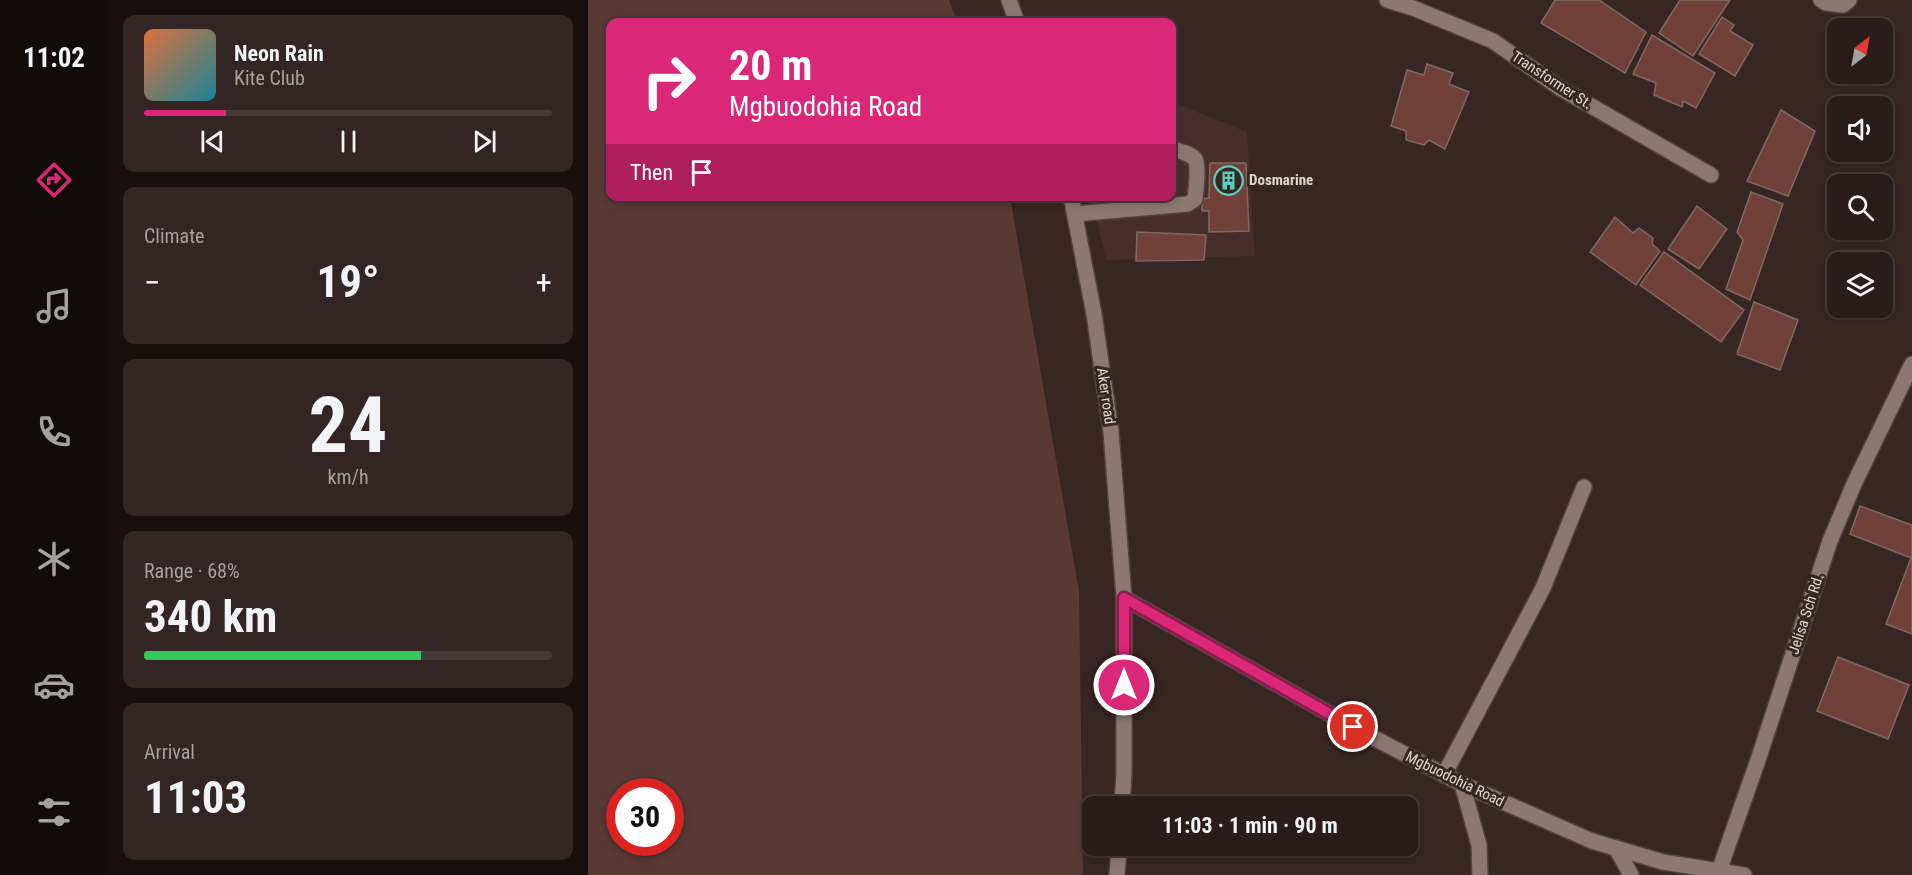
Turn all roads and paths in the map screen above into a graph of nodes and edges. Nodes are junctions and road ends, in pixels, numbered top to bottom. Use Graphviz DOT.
graph roads {
  1 [pos="1009,0"];
  2 [pos="1387,0"];
  3 [pos="1821,0"];
  4 [pos="1849,0"];
  5 [pos="1016,18"];
  6 [pos="1176,150"];
  7 [pos="1711,175"];
  8 [pos="1072,201"];
  9 [pos="1131,203"];
  10 [pos="1075,214"];
  11 [pos="1912,364"];
  12 [pos="1584,487"];
  13 [pos="1124,598"];
  14 [pos="1444,775"];
  15 [pos="1462,784"];
  16 [pos="1122,796"];
  17 [pos="1616,848"];
  18 [pos="1119,856"];
  19 [pos="1719,871"];
  20 [pos="1118,875"];
  21 [pos="1480,875"];
  22 [pos="1631,875"];
  23 [pos="1744,875"];
  1 -- 5 [label="street"];
  2 -- 7 [label="street, Transformer St."];
  3 -- 4 [label="street"];
  6 -- 9 [label="street"];
  8 -- 10 [label="street, Aker road"];
  9 -- 10 [label="street"];
  10 -- 13 [label="street, Aker road"];
  11 -- 19 [label="street, Jelisa Sch Rd."];
  12 -- 14 [label="street"];
  13 -- 14 [label="street, Mgbuodohia Road"];
  13 -- 16 [label="street, Aker road"];
  14 -- 15 [label="street, Mgbuodohia Road"];
  15 -- 17 [label="street, Mgbuodohia Road"];
  15 -- 21 [label="street"];
  17 -- 19 [label="street, Mgbuodohia Road"];
  17 -- 22 [label="street"];
  18 -- 20 [label="street"];
  19 -- 23 [label="street, Mgbuodohia Road"];
}
